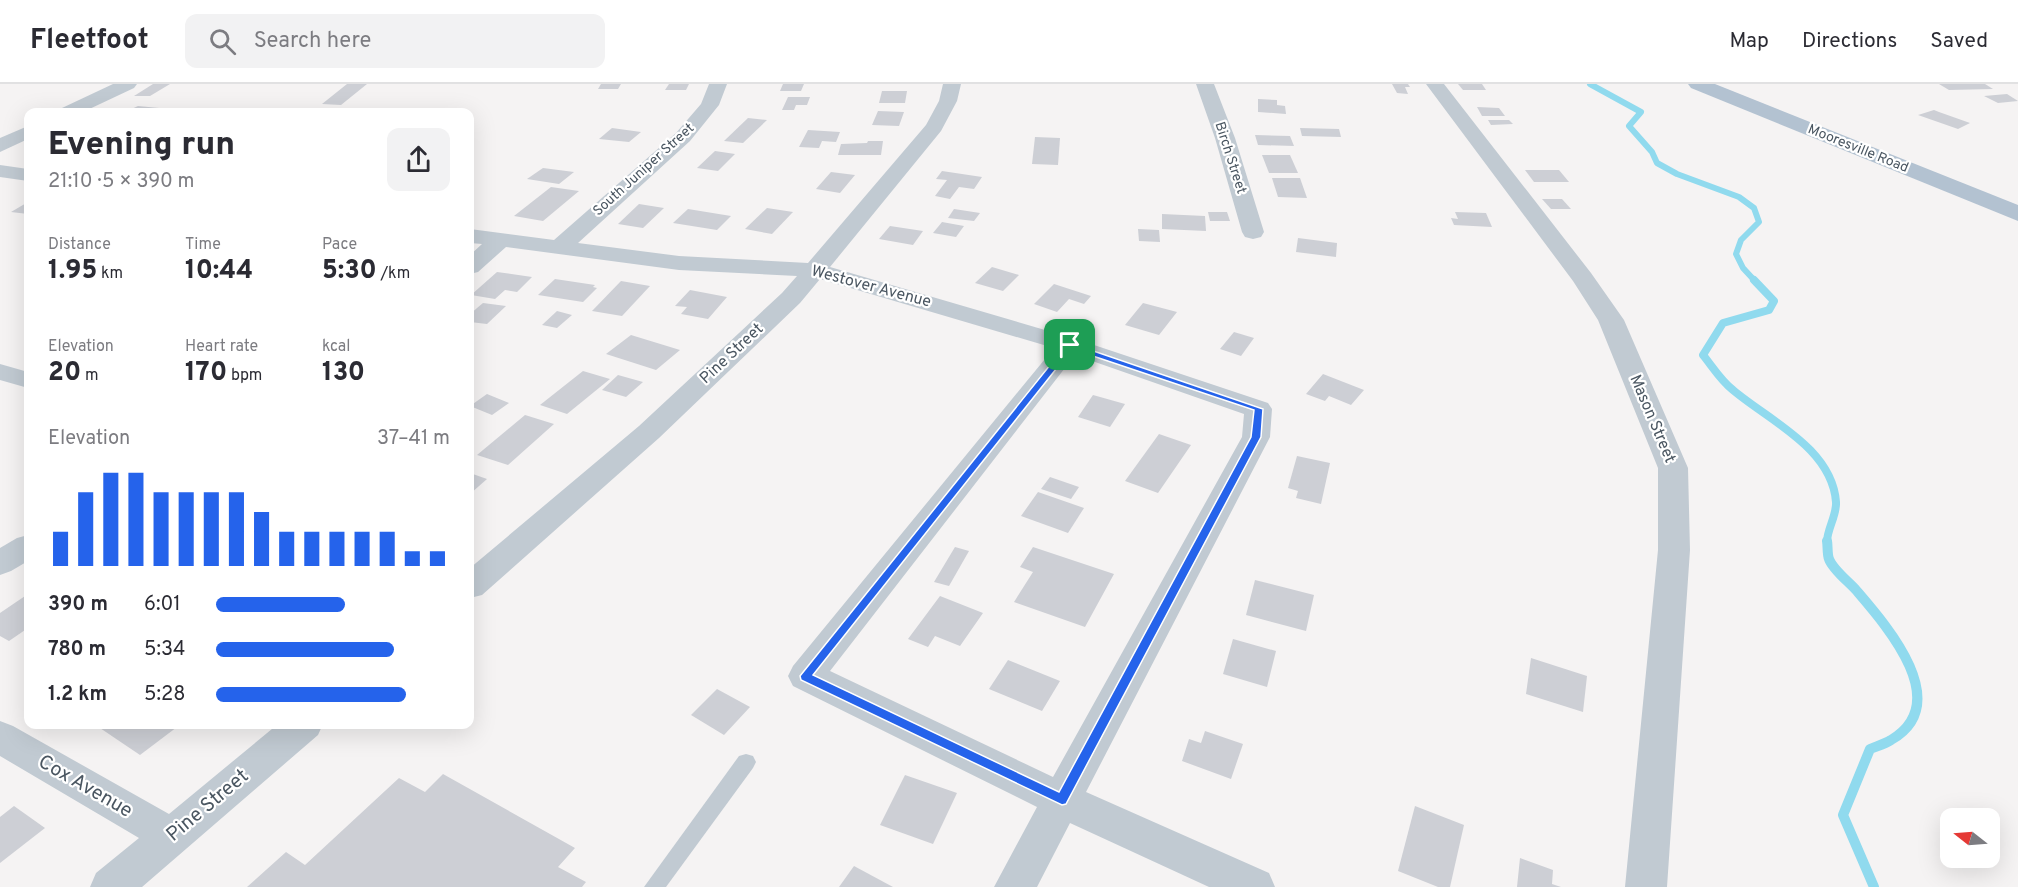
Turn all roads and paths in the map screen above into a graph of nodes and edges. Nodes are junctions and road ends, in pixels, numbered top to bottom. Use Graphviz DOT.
graph roads {
  1 [pos="128,84"];
  2 [pos="718,84"];
  3 [pos="952,84"];
  4 [pos="1205,84"];
  5 [pos="1435,84"];
  6 [pos="1698,84"];
  7 [pos="1735,84"];
  8 [pos="77,108"];
  9 [pos="24,134"];
  10 [pos="0,146"];
  11 [pos="0,171"];
  12 [pos="24,174"];
  13 [pos="2018,196"];
  14 [pos="2018,214"];
  15 [pos="1253,232"];
  16 [pos="474,237"];
  17 [pos="501,240"];
  18 [pos="559,248"];
  19 [pos="474,264"];
  20 [pos="814,270"];
  21 [pos="1070,345"];
  22 [pos="0,372"];
  23 [pos="24,379"];
  24 [pos="24,548"];
  25 [pos="0,563"];
  26 [pos="476,572"];
  27 [pos="299,729"];
  28 [pos="0,737"];
  29 [pos="746,762"];
  30 [pos="1062,800"];
  31 [pos="171,836"];
  32 [pos="111,887"];
  33 [pos="654,887"];
  34 [pos="1015,887"];
  35 [pos="1254,887"];
  36 [pos="1646,887"];
  1 -- 8 [label="street"];
  2 -- 18 [label="street, South Juniper Street"];
  3 -- 20 [label="street, Pine Street"];
  4 -- 15 [label="street, Birch Street"];
  5 -- 36 [label="street, Mason Street"];
  6 -- 14 [label="main road, Mooresville Road"];
  7 -- 13 [label="main road, Mooresville Road"];
  9 -- 10 [label="street"];
  11 -- 12 [label="street"];
  16 -- 17 [label="street, Westover Avenue"];
  17 -- 18 [label="street, Westover Avenue"];
  17 -- 19 [label="street"];
  18 -- 20 [label="street, Westover Avenue"];
  20 -- 21 [label="street, Westover Avenue"];
  20 -- 26 [label="street, Pine Street"];
  21 -- 30 [label="street, Westover Avenue"];
  21 -- 30 [label="street"];
  22 -- 23 [label="street"];
  24 -- 25 [label="street"];
  27 -- 31 [label="street, Pine Street"];
  28 -- 31 [label="street, Cox Avenue"];
  29 -- 33 [label="lane"];
  30 -- 34 [label="street"];
  30 -- 35 [label="street"];
  31 -- 32 [label="street, Pine Street"];
}
